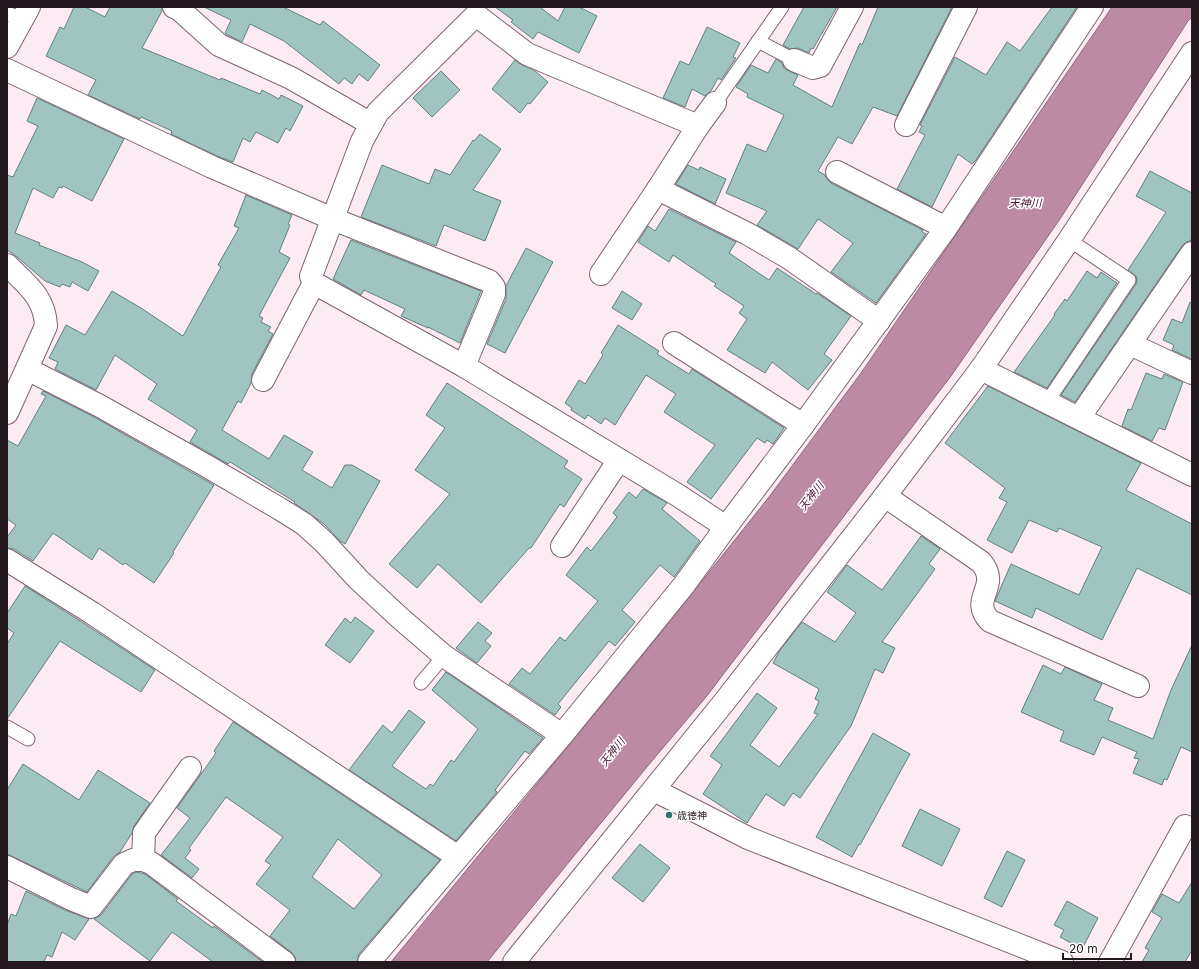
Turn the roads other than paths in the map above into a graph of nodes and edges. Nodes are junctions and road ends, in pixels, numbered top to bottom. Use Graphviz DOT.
graph roads {
  1 [pos="174,7"];
  2 [pos="782,7"];
  3 [pos="852,7"];
  4 [pos="966,7"];
  5 [pos="1092,7"];
  6 [pos="18,14"];
  7 [pos="758,41"];
  8 [pos="7,46"];
  9 [pos="1192,53"];
  10 [pos="794,60"];
  11 [pos="7,70"];
  12 [pos="715,103"];
  13 [pos="371,124"];
  14 [pos="906,125"];
  15 [pos="698,126"];
  16 [pos="837,172"];
  17 [pos="658,188"];
  18 [pos="333,219"];
  19 [pos="946,228"];
  20 [pos="1069,240"];
  21 [pos="1192,253"];
  22 [pos="7,264"];
  23 [pos="601,274"];
  24 [pos="1185,279"];
  25 [pos="314,283"];
  26 [pos="879,321"];
  27 [pos="674,343"];
  28 [pos="1130,344"];
  29 [pos="464,366"];
  30 [pos="27,368"];
  31 [pos="981,369"];
  32 [pos="1192,373"];
  33 [pos="262,380"];
  34 [pos="1047,402"];
  35 [pos="7,413"];
  36 [pos="1079,418"];
  37 [pos="803,425"];
  38 [pos="619,460"];
  39 [pos="1192,475"];
  40 [pos="885,496"];
  41 [pos="726,527"];
  42 [pos="562,546"];
  43 [pos="7,560"];
  44 [pos="444,656"];
  45 [pos="421,683"];
  46 [pos="1138,686"];
  47 [pos="7,727"];
  48 [pos="562,735"];
  49 [pos="28,739"];
  50 [pos="190,768"];
  51 [pos="654,790"];
  52 [pos="1185,826"];
  53 [pos="458,857"];
  54 [pos="142,860"];
  55 [pos="7,867"];
  56 [pos="284,962"];
  57 [pos="369,962"];
  58 [pos="514,962"];
  59 [pos="1062,962"];
  60 [pos="1110,962"];
  1 -- 13 [label="street"];
  2 -- 7 [label="lane"];
  3 -- 10 [label="street"];
  4 -- 14 [label="street"];
  5 -- 19 [label="street"];
  6 -- 8 [label="street"];
  7 -- 10 [label="lane"];
  7 -- 12 [label="lane"];
  9 -- 20 [label="street"];
  11 -- 18 [label="street"];
  12 -- 15 [label="street"];
  13 -- 15 [label="street"];
  13 -- 18 [label="street"];
  15 -- 17 [label="street"];
  16 -- 19 [label="street"];
  17 -- 23 [label="street"];
  17 -- 26 [label="street"];
  18 -- 25 [label="street"];
  18 -- 29 [label="street"];
  19 -- 26 [label="street"];
  20 -- 31 [label="street"];
  20 -- 34 [label="lane"];
  21 -- 24 [label="street"];
  22 -- 30 [label="street"];
  24 -- 28 [label="street"];
  25 -- 29 [label="street"];
  25 -- 33 [label="street"];
  26 -- 37 [label="street"];
  27 -- 37 [label="street"];
  28 -- 32 [label="street"];
  28 -- 36 [label="street"];
  29 -- 38 [label="street"];
  30 -- 35 [label="street"];
  30 -- 44 [label="street"];
  31 -- 34 [label="street"];
  31 -- 40 [label="street"];
  34 -- 36 [label="street"];
  36 -- 39 [label="street"];
  37 -- 41 [label="street"];
  38 -- 41 [label="street"];
  38 -- 42 [label="street"];
  40 -- 46 [label="street"];
  40 -- 51 [label="street"];
  41 -- 48 [label="street"];
  43 -- 53 [label="street"];
  44 -- 45 [label="lane"];
  44 -- 48 [label="street"];
  47 -- 49 [label="lane"];
  48 -- 53 [label="street"];
  50 -- 54 [label="street"];
  51 -- 58 [label="street"];
  51 -- 59 [label="street"];
  52 -- 60 [label="street"];
  53 -- 57 [label="street"];
  54 -- 55 [label="street"];
  54 -- 56 [label="street"];
}
